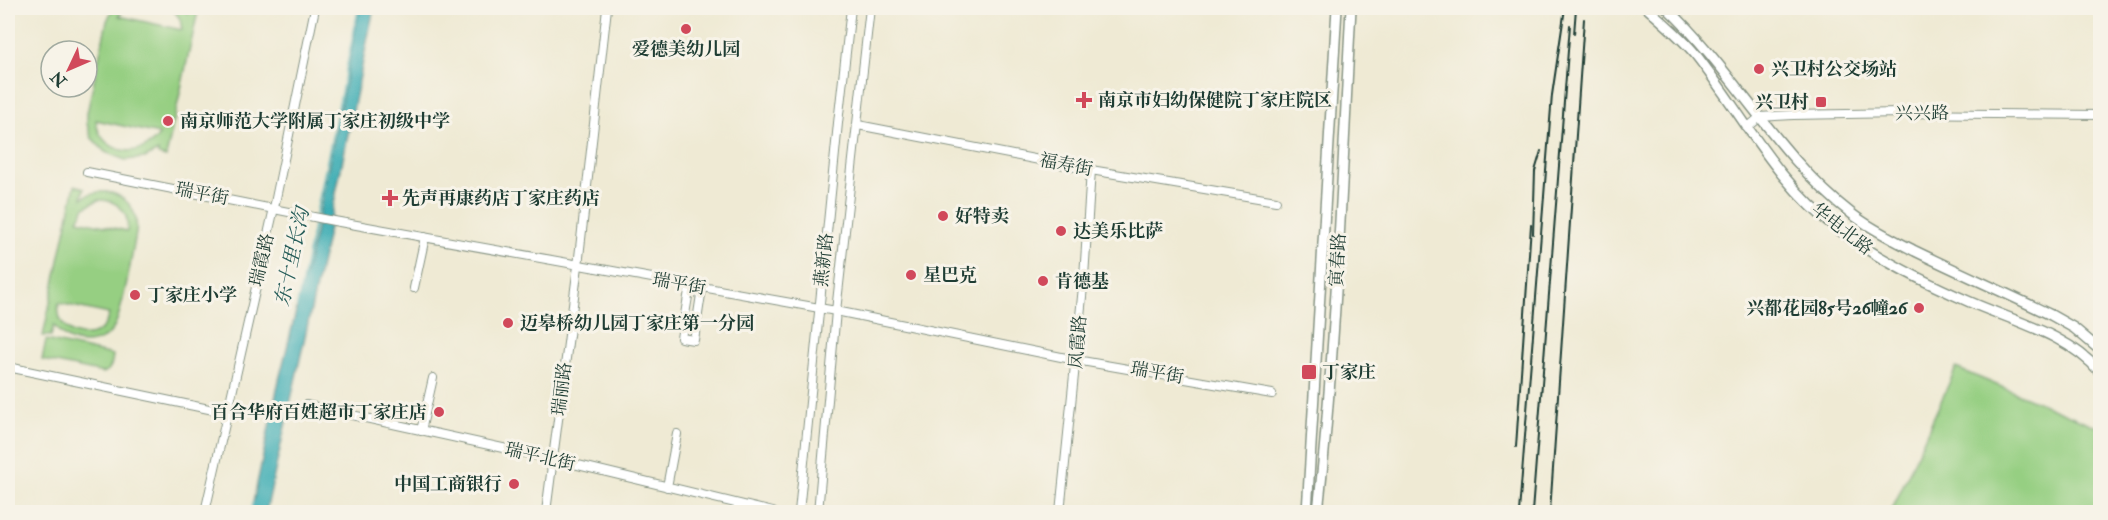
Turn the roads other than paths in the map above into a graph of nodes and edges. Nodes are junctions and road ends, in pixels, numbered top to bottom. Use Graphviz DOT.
graph roads {
  1 [pos="315,8"];
  2 [pos="607,8"];
  3 [pos="851,8"];
  4 [pos="870,8"];
  5 [pos="1338,8"];
  6 [pos="1351,8"];
  7 [pos="1647,8"];
  8 [pos="1667,8"];
  9 [pos="2100,115"];
  10 [pos="1760,117"];
  11 [pos="858,125"];
  12 [pos="1747,129"];
  13 [pos="1091,170"];
  14 [pos="87,172"];
  15 [pos="1276,201"];
  16 [pos="274,208"];
  17 [pos="425,237"];
  18 [pos="578,266"];
  19 [pos="690,285"];
  20 [pos="414,288"];
  21 [pos="702,288"];
  22 [pos="819,308"];
  23 [pos="836,312"];
  24 [pos="2100,350"];
  25 [pos="1076,360"];
  26 [pos="8,367"];
  27 [pos="2100,372"];
  28 [pos="433,378"];
  29 [pos="1272,394"];
  30 [pos="306,405"];
  31 [pos="228,413"];
  32 [pos="421,431"];
  33 [pos="677,434"];
  34 [pos="553,459"];
  35 [pos="668,487"];
  36 [pos="205,513"];
  37 [pos="546,513"];
  38 [pos="773,513"];
  39 [pos="799,513"];
  40 [pos="818,513"];
  41 [pos="1060,513"];
  42 [pos="1307,513"];
  43 [pos="1318,513"];
  1 -- 16 [label="street, 瑞霞路"];
  2 -- 18 [label="street, 瑞丽路"];
  3 -- 22 [label="street, 燕新路"];
  4 -- 11 [label="street, 燕新路"];
  5 -- 42 [label="main road, 寅春路"];
  6 -- 43 [label="main road, 寅春路"];
  7 -- 12 [label="main road, 华电北路"];
  8 -- 10 [label="main road, 华电北路"];
  9 -- 10 [label="street, 兴兴路"];
  10 -- 12 [label="street"];
  10 -- 24 [label="main road, 华电北路"];
  11 -- 13 [label="street, 福寿街"];
  11 -- 23 [label="street, 燕新路"];
  12 -- 27 [label="main road, 华电北路"];
  13 -- 15 [label="street, 福寿街"];
  13 -- 25 [label="street, 凤霞路"];
  14 -- 16 [label="street, 瑞平街"];
  16 -- 17 [label="street, 瑞平街"];
  16 -- 31 [label="street, 瑞霞路"];
  17 -- 18 [label="street, 瑞平街"];
  17 -- 20 [label="street"];
  18 -- 19 [label="street, 瑞平街"];
  18 -- 34 [label="street, 瑞丽路"];
  19 -- 21 [label="street, 瑞平街"];
  19 -- 21 [label="street"];
  21 -- 22 [label="street, 瑞平街"];
  22 -- 23 [label="street, 瑞平街"];
  22 -- 39 [label="street, 燕新路"];
  23 -- 25 [label="street, 瑞平街"];
  23 -- 40 [label="street, 燕新路"];
  25 -- 29 [label="street, 瑞平街"];
  25 -- 41 [label="street, 凤霞路"];
  26 -- 31 [label="street"];
  28 -- 32 [label="street"];
  30 -- 32 [label="street, 瑞平北街"];
  31 -- 36 [label="street, 瑞霞路"];
  32 -- 34 [label="street, 瑞平北街"];
  33 -- 35 [label="street"];
  34 -- 35 [label="street, 瑞平北街"];
  34 -- 37 [label="street, 瑞丽路"];
  35 -- 38 [label="street, 瑞平北街"];
}
